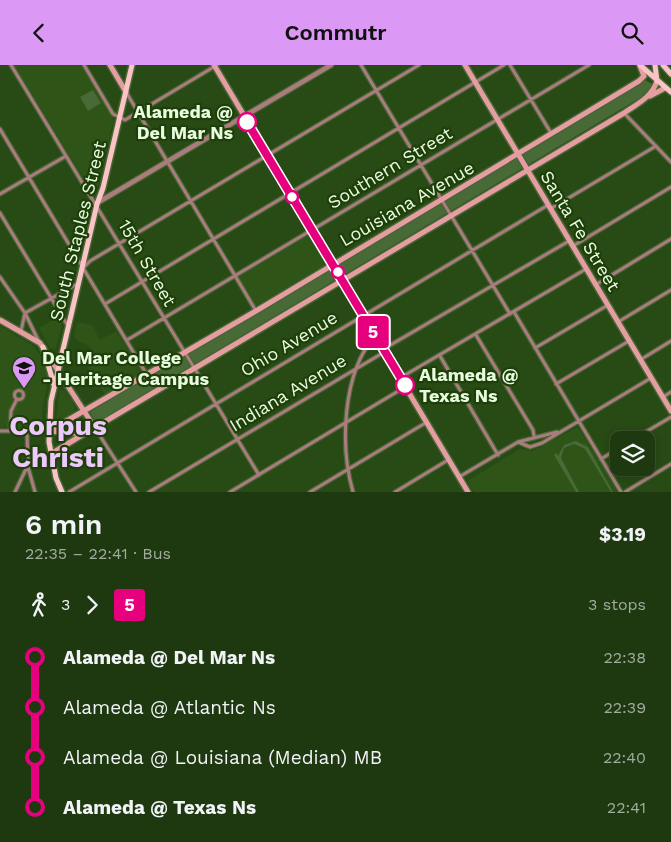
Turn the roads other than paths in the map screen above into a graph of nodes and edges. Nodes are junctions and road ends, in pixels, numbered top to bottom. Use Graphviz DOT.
graph roads {
  1 [pos="11,65"];
  2 [pos="84,65"];
  3 [pos="110,65"];
  4 [pos="133,65"];
  5 [pos="331,65"];
  6 [pos="361,65"];
  7 [pos="419,65"];
  8 [pos="465,65"];
  9 [pos="504,65"];
  10 [pos="510,65"];
  11 [pos="589,65"];
  12 [pos="640,65"];
  13 [pos="656,65"];
  14 [pos="663,65"];
  15 [pos="215,66"];
  16 [pos="647,72"];
  17 [pos="671,74"];
  18 [pos="657,81"];
  19 [pos="475,82"];
  20 [pos="665,88"];
  21 [pos="376,90"];
  22 [pos="126,92"];
  23 [pos="671,92"];
  24 [pos="531,100"];
  25 [pos="643,101"];
  26 [pos="137,113"];
  27 [pos="624,113"];
  28 [pos="245,118"];
  29 [pos="119,119"];
  30 [pos="498,120"];
  31 [pos="399,128"];
  32 [pos="0,129"];
  33 [pos="551,134"];
  34 [pos="656,146"];
  35 [pos="268,155"];
  36 [pos="518,155"];
  37 [pos="66,156"];
  38 [pos="671,162"];
  39 [pos="167,163"];
  40 [pos="421,165"];
  41 [pos="528,170"];
  42 [pos="29,178"];
  43 [pos="671,187"];
  44 [pos="290,193"];
  45 [pos="0,195"];
  46 [pos="442,200"];
  47 [pos="191,201"];
  48 [pos="97,204"];
  49 [pos="550,206"];
  50 [pos="0,213"];
  51 [pos="453,215"];
  52 [pos="312,230"];
  53 [pos="212,239"];
  54 [pos="671,239"];
  55 [pos="570,240"];
  56 [pos="119,244"];
  57 [pos="574,246"];
  58 [pos="472,251"];
  59 [pos="332,264"];
  60 [pos="83,268"];
  61 [pos="587,269"];
  62 [pos="235,276"];
  63 [pos="0,277"];
  64 [pos="343,281"];
  65 [pos="141,282"];
  66 [pos="79,283"];
  67 [pos="4,284"];
  68 [pos="493,284"];
  69 [pos="596,285"];
  70 [pos="0,286"];
  71 [pos="671,290"];
  72 [pos="52,298"];
  73 [pos="104,304"];
  74 [pos="608,304"];
  75 [pos="256,311"];
  76 [pos="25,313"];
  77 [pos="512,313"];
  78 [pos="363,315"];
  79 [pos="164,319"];
  80 [pos="0,320"];
  81 [pos="618,322"];
  82 [pos="69,326"];
  83 [pos="21,331"];
  84 [pos="476,335"];
  85 [pos="375,336"];
  86 [pos="127,340"];
  87 [pos="629,341"];
  88 [pos="671,341"];
  89 [pos="41,345"];
  90 [pos="535,348"];
  91 [pos="384,350"];
  92 [pos="185,353"];
  93 [pos="440,356"];
  94 [pos="640,360"];
  95 [pos="358,367"];
  96 [pos="195,368"];
  97 [pos="59,370"];
  98 [pos="147,375"];
  99 [pos="400,378"];
  100 [pos="651,378"];
  101 [pos="556,384"];
  102 [pos="55,386"];
  103 [pos="406,387"];
  104 [pos="671,392"];
  105 [pos="662,397"];
  106 [pos="17,399"];
  107 [pos="217,404"];
  108 [pos="85,411"];
  109 [pos="671,411"];
  110 [pos="671,417"];
  111 [pos="577,421"];
  112 [pos="346,423"];
  113 [pos="427,423"];
  114 [pos="95,428"];
  115 [pos="0,431"];
  116 [pos="10,431"];
  117 [pos="48,431"];
  118 [pos="647,431"];
  119 [pos="27,432"];
  120 [pos="557,432"];
  121 [pos="84,434"];
  122 [pos="534,436"];
  123 [pos="238,439"];
  124 [pos="518,442"];
  125 [pos="50,454"];
  126 [pos="610,454"];
  127 [pos="498,455"];
  128 [pos="601,459"];
  129 [pos="448,460"];
  130 [pos="118,462"];
  131 [pos="671,464"];
  132 [pos="28,467"];
  133 [pos="347,470"];
  134 [pos="259,475"];
  135 [pos="459,477"];
  136 [pos="15,492"];
  137 [pos="35,492"];
  138 [pos="62,492"];
  139 [pos="69,492"];
  140 [pos="136,492"];
  141 [pos="149,492"];
  142 [pos="230,492"];
  143 [pos="310,492"];
  144 [pos="353,492"];
  145 [pos="395,492"];
  146 [pos="468,492"];
  147 [pos="621,492"];
  148 [pos="625,492"];
  1 -- 37 [label="street, 15th Street"];
  2 -- 29 [label="street"];
  3 -- 22 [label="main road"];
  4 -- 22 [label="main road, South Staples Street"];
  5 -- 28 [label="street"];
  6 -- 21 [label="street"];
  7 -- 21 [label="street"];
  8 -- 19 [label="main road, Santa Fe Street"];
  9 -- 19 [label="street"];
  10 -- 24 [label="street"];
  11 -- 24 [label="street, Southern Street"];
  12 -- 16 [label="main road"];
  12 -- 33 [label="main road, Louisiana Avenue"];
  13 -- 16 [label="main road"];
  13 -- 18 [label="main road"];
  14 -- 17 [label="main road"];
  15 -- 26 [label="street"];
  15 -- 28 [label="main road"];
  16 -- 18 [label="main road"];
  18 -- 20 [label="main road"];
  18 -- 25 [label="main road, Louisiana Avenue"];
  19 -- 30 [label="main road, Santa Fe Street"];
  19 -- 31 [label="street"];
  20 -- 23 [label="main road"];
  20 -- 25 [label="main road"];
  21 -- 31 [label="street"];
  21 -- 35 [label="street"];
  22 -- 26 [label="street"];
  22 -- 29 [label="main road, South Staples Street"];
  24 -- 30 [label="street, Southern Street"];
  24 -- 33 [label="street"];
  25 -- 27 [label="main road, Louisiana Avenue"];
  26 -- 29 [label="street"];
  26 -- 39 [label="street"];
  27 -- 34 [label="street"];
  27 -- 41 [label="main road, Louisiana Avenue"];
  28 -- 35 [label="main road"];
  28 -- 39 [label="street"];
  29 -- 48 [label="main road, South Staples Street"];
  30 -- 36 [label="main road, Santa Fe Street"];
  30 -- 40 [label="street, Southern Street"];
  31 -- 40 [label="street"];
  31 -- 44 [label="street"];
  32 -- 42 [label="street"];
  33 -- 36 [label="main road, Louisiana Avenue"];
  34 -- 38 [label="street"];
  34 -- 49 [label="street, Ohio Avenue"];
  35 -- 44 [label="main road"];
  35 -- 47 [label="street"];
  36 -- 41 [label="main road, Santa Fe Street"];
  36 -- 46 [label="main road, Louisiana Avenue"];
  37 -- 42 [label="street"];
  37 -- 48 [label="street, 15th Street"];
  39 -- 47 [label="street"];
  39 -- 48 [label="street"];
  40 -- 46 [label="street"];
  40 -- 52 [label="street, Southern Street"];
  41 -- 49 [label="main road, Santa Fe Street"];
  41 -- 51 [label="main road, Louisiana Avenue"];
  42 -- 45 [label="street"];
  42 -- 60 [label="street"];
  43 -- 57 [label="street"];
  44 -- 52 [label="main road"];
  44 -- 53 [label="street"];
  46 -- 51 [label="street"];
  46 -- 59 [label="main road, Louisiana Avenue"];
  47 -- 53 [label="street"];
  47 -- 56 [label="street"];
  48 -- 56 [label="street, 15th Street"];
  48 -- 60 [label="main road, South Staples Street"];
  49 -- 55 [label="main road, Santa Fe Street"];
  49 -- 58 [label="street, Ohio Avenue"];
  50 -- 72 [label="street"];
  51 -- 58 [label="street"];
  51 -- 64 [label="main road, Louisiana Avenue"];
  52 -- 59 [label="main road"];
  52 -- 62 [label="street, Southern Street"];
  53 -- 62 [label="street"];
  53 -- 65 [label="street"];
  54 -- 69 [label="street"];
  55 -- 57 [label="main road, Santa Fe Street"];
  55 -- 68 [label="street, Indiana Avenue"];
  56 -- 60 [label="street"];
  56 -- 65 [label="street, 15th Street"];
  57 -- 61 [label="main road, Santa Fe Street"];
  58 -- 68 [label="street"];
  58 -- 78 [label="street, Ohio Avenue"];
  59 -- 64 [label="main road"];
  59 -- 75 [label="main road, Louisiana Avenue"];
  60 -- 66 [label="main road, South Staples Street"];
  60 -- 73 [label="street"];
  61 -- 69 [label="main road, Santa Fe Street"];
  61 -- 77 [label="street"];
  62 -- 75 [label="street"];
  62 -- 79 [label="street, Southern Street"];
  63 -- 67 [label="street"];
  64 -- 78 [label="main road"];
  64 -- 96 [label="main road, Louisiana Avenue"];
  65 -- 73 [label="street"];
  65 -- 79 [label="street, 15th Street"];
  66 -- 72 [label="street"];
  66 -- 82 [label="main road, South Staples Street"];
  67 -- 70 [label="street"];
  67 -- 76 [label="street"];
  68 -- 77 [label="street"];
  68 -- 91 [label="street, Indiana Avenue"];
  69 -- 74 [label="main road, Santa Fe Street"];
  71 -- 81 [label="street"];
  72 -- 76 [label="street"];
  72 -- 82 [label="street"];
  73 -- 86 [label="street"];
  74 -- 81 [label="main road, Santa Fe Street"];
  74 -- 90 [label="street"];
  75 -- 92 [label="main road, Louisiana Avenue"];
  76 -- 83 [label="street"];
  76 -- 89 [label="street"];
  77 -- 84 [label="street"];
  77 -- 90 [label="street"];
  78 -- 85 [label="main road"];
  78 -- 107 [label="street, Ohio Avenue"];
  79 -- 86 [label="street, Southern Street"];
  79 -- 92 [label="street, 15th Street"];
  80 -- 83 [label="main road"];
  81 -- 87 [label="main road, Santa Fe Street"];
  82 -- 97 [label="main road, South Staples Street"];
  83 -- 89 [label="main road"];
  84 -- 93 [label="street"];
  84 -- 122 [label="street"];
  85 -- 91 [label="main road"];
  85 -- 95 [label="street"];
  86 -- 98 [label="street"];
  87 -- 94 [label="main road, Santa Fe Street"];
  87 -- 101 [label="street"];
  88 -- 94 [label="street"];
  89 -- 97 [label="main road"];
  89 -- 102 [label="main road"];
  90 -- 101 [label="street"];
  91 -- 95 [label="street, Indiana Avenue"];
  91 -- 99 [label="main road"];
  92 -- 96 [label="street, 15th Street"];
  92 -- 98 [label="main road, Louisiana Avenue"];
  93 -- 99 [label="street"];
  93 -- 127 [label="street"];
  94 -- 100 [label="main road, Santa Fe Street"];
  95 -- 112 [label="street"];
  95 -- 123 [label="street, Indiana Avenue"];
  96 -- 107 [label="street, 15th Street"];
  96 -- 114 [label="main road, Louisiana Avenue"];
  97 -- 102 [label="main road, South Staples Street"];
  97 -- 108 [label="main road"];
  98 -- 108 [label="main road, Louisiana Avenue"];
  99 -- 103 [label="main road"];
  100 -- 105 [label="main road, Santa Fe Street"];
  100 -- 111 [label="street"];
  101 -- 111 [label="street"];
  102 -- 117 [label="main road, South Staples Street"];
  103 -- 112 [label="street"];
  103 -- 113 [label="main road"];
  104 -- 105 [label="street"];
  105 -- 109 [label="main road, Santa Fe Street"];
  106 -- 116 [label="street"];
  107 -- 123 [label="street, 15th Street"];
  107 -- 130 [label="street, Ohio Avenue"];
  108 -- 114 [label="main road"];
  108 -- 117 [label="main road, Louisiana Avenue"];
  110 -- 118 [label="street"];
  111 -- 120 [label="street"];
  111 -- 128 [label="street"];
  112 -- 133 [label="street"];
  112 -- 134 [label="street"];
  113 -- 129 [label="main road"];
  113 -- 133 [label="street"];
  114 -- 121 [label="main road, Louisiana Avenue"];
  114 -- 130 [label="street"];
  115 -- 116 [label="street"];
  116 -- 119 [label="street"];
  117 -- 119 [label="street"];
  117 -- 121 [label="main road"];
  117 -- 125 [label="main road, South Staples Street"];
  119 -- 132 [label="street"];
  120 -- 122 [label="street"];
  120 -- 124 [label="street"];
  121 -- 125 [label="main road, Louisiana Avenue"];
  122 -- 124 [label="street"];
  123 -- 134 [label="street, 15th Street"];
  123 -- 141 [label="street, Indiana Avenue"];
  124 -- 127 [label="street"];
  125 -- 138 [label="main road, South Staples Street"];
  126 -- 128 [label="street"];
  127 -- 135 [label="street"];
  128 -- 147 [label="street"];
  129 -- 135 [label="main road"];
  129 -- 145 [label="street"];
  130 -- 139 [label="street, Ohio Avenue"];
  130 -- 140 [label="street"];
  131 -- 148 [label="street"];
  132 -- 136 [label="street"];
  132 -- 137 [label="street"];
  133 -- 143 [label="street"];
  133 -- 144 [label="street"];
  134 -- 142 [label="street"];
  135 -- 146 [label="main road"];
}
